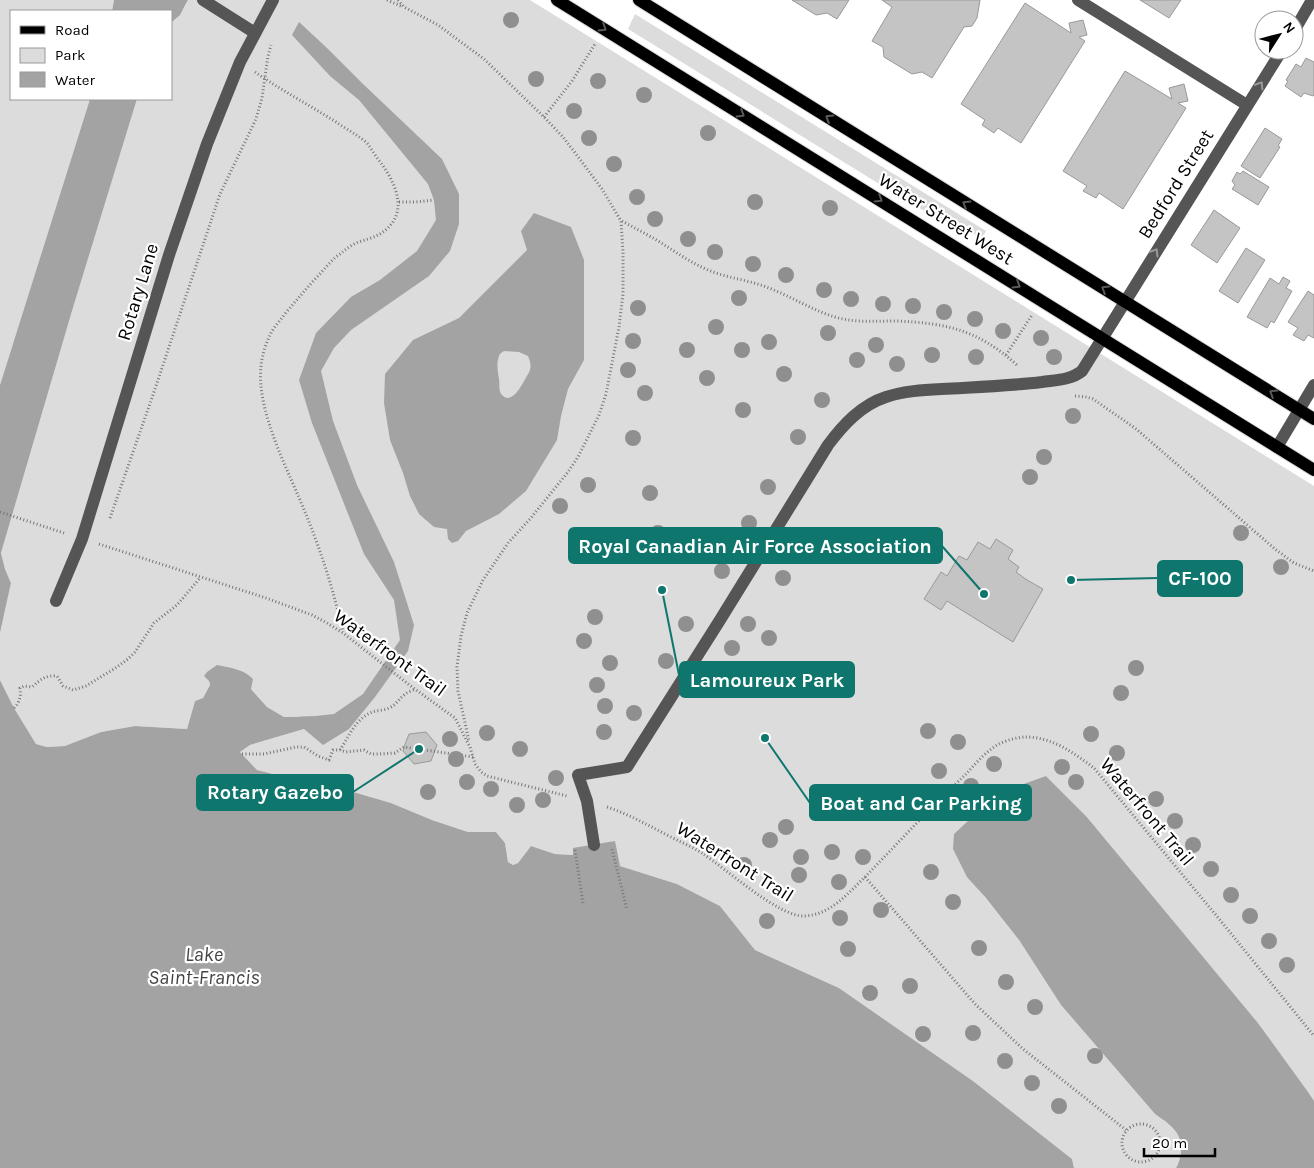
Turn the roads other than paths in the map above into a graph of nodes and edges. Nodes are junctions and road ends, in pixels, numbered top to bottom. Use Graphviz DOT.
graph roads {
  1 [pos="203,0"];
  2 [pos="273,0"];
  3 [pos="639,0"];
  4 [pos="1078,0"];
  5 [pos="1312,0"];
  6 [pos="560,1"];
  7 [pos="1309,18"];
  8 [pos="255,34"];
  9 [pos="1276,60"];
  10 [pos="1248,105"];
  11 [pos="1125,302"];
  12 [pos="1102,338"];
  13 [pos="1314,385"];
  14 [pos="1300,410"];
  15 [pos="1314,419"];
  16 [pos="1277,447"];
  17 [pos="1314,470"];
  18 [pos="56,601"];
  19 [pos="594,845"];
  1 -- 8 [label="street"];
  2 -- 8 [label="street, Rotary Lane"];
  11 -- 3 [label="main road, Water Street West, one-way"];
  4 -- 10 [label="street"];
  5 -- 7 [label="street"];
  6 -- 12 [label="main road, Water Street West, one-way"];
  8 -- 18 [label="street, Rotary Lane"];
  10 -- 9 [label="street, Bedford Street, one-way"];
  11 -- 10 [label="street, Bedford Street, one-way"];
  11 -- 12 [label="street, Bedford Street"];
  14 -- 11 [label="main road, Water Street West, one-way"];
  12 -- 16 [label="main road, Water Street West"];
  12 -- 19 [label="street, Bedford Street"];
  13 -- 14 [label="street"];
  14 -- 15 [label="main road, Water Street West"];
  14 -- 16 [label="street"];
  16 -- 17 [label="main road, Water Street West"];
}
